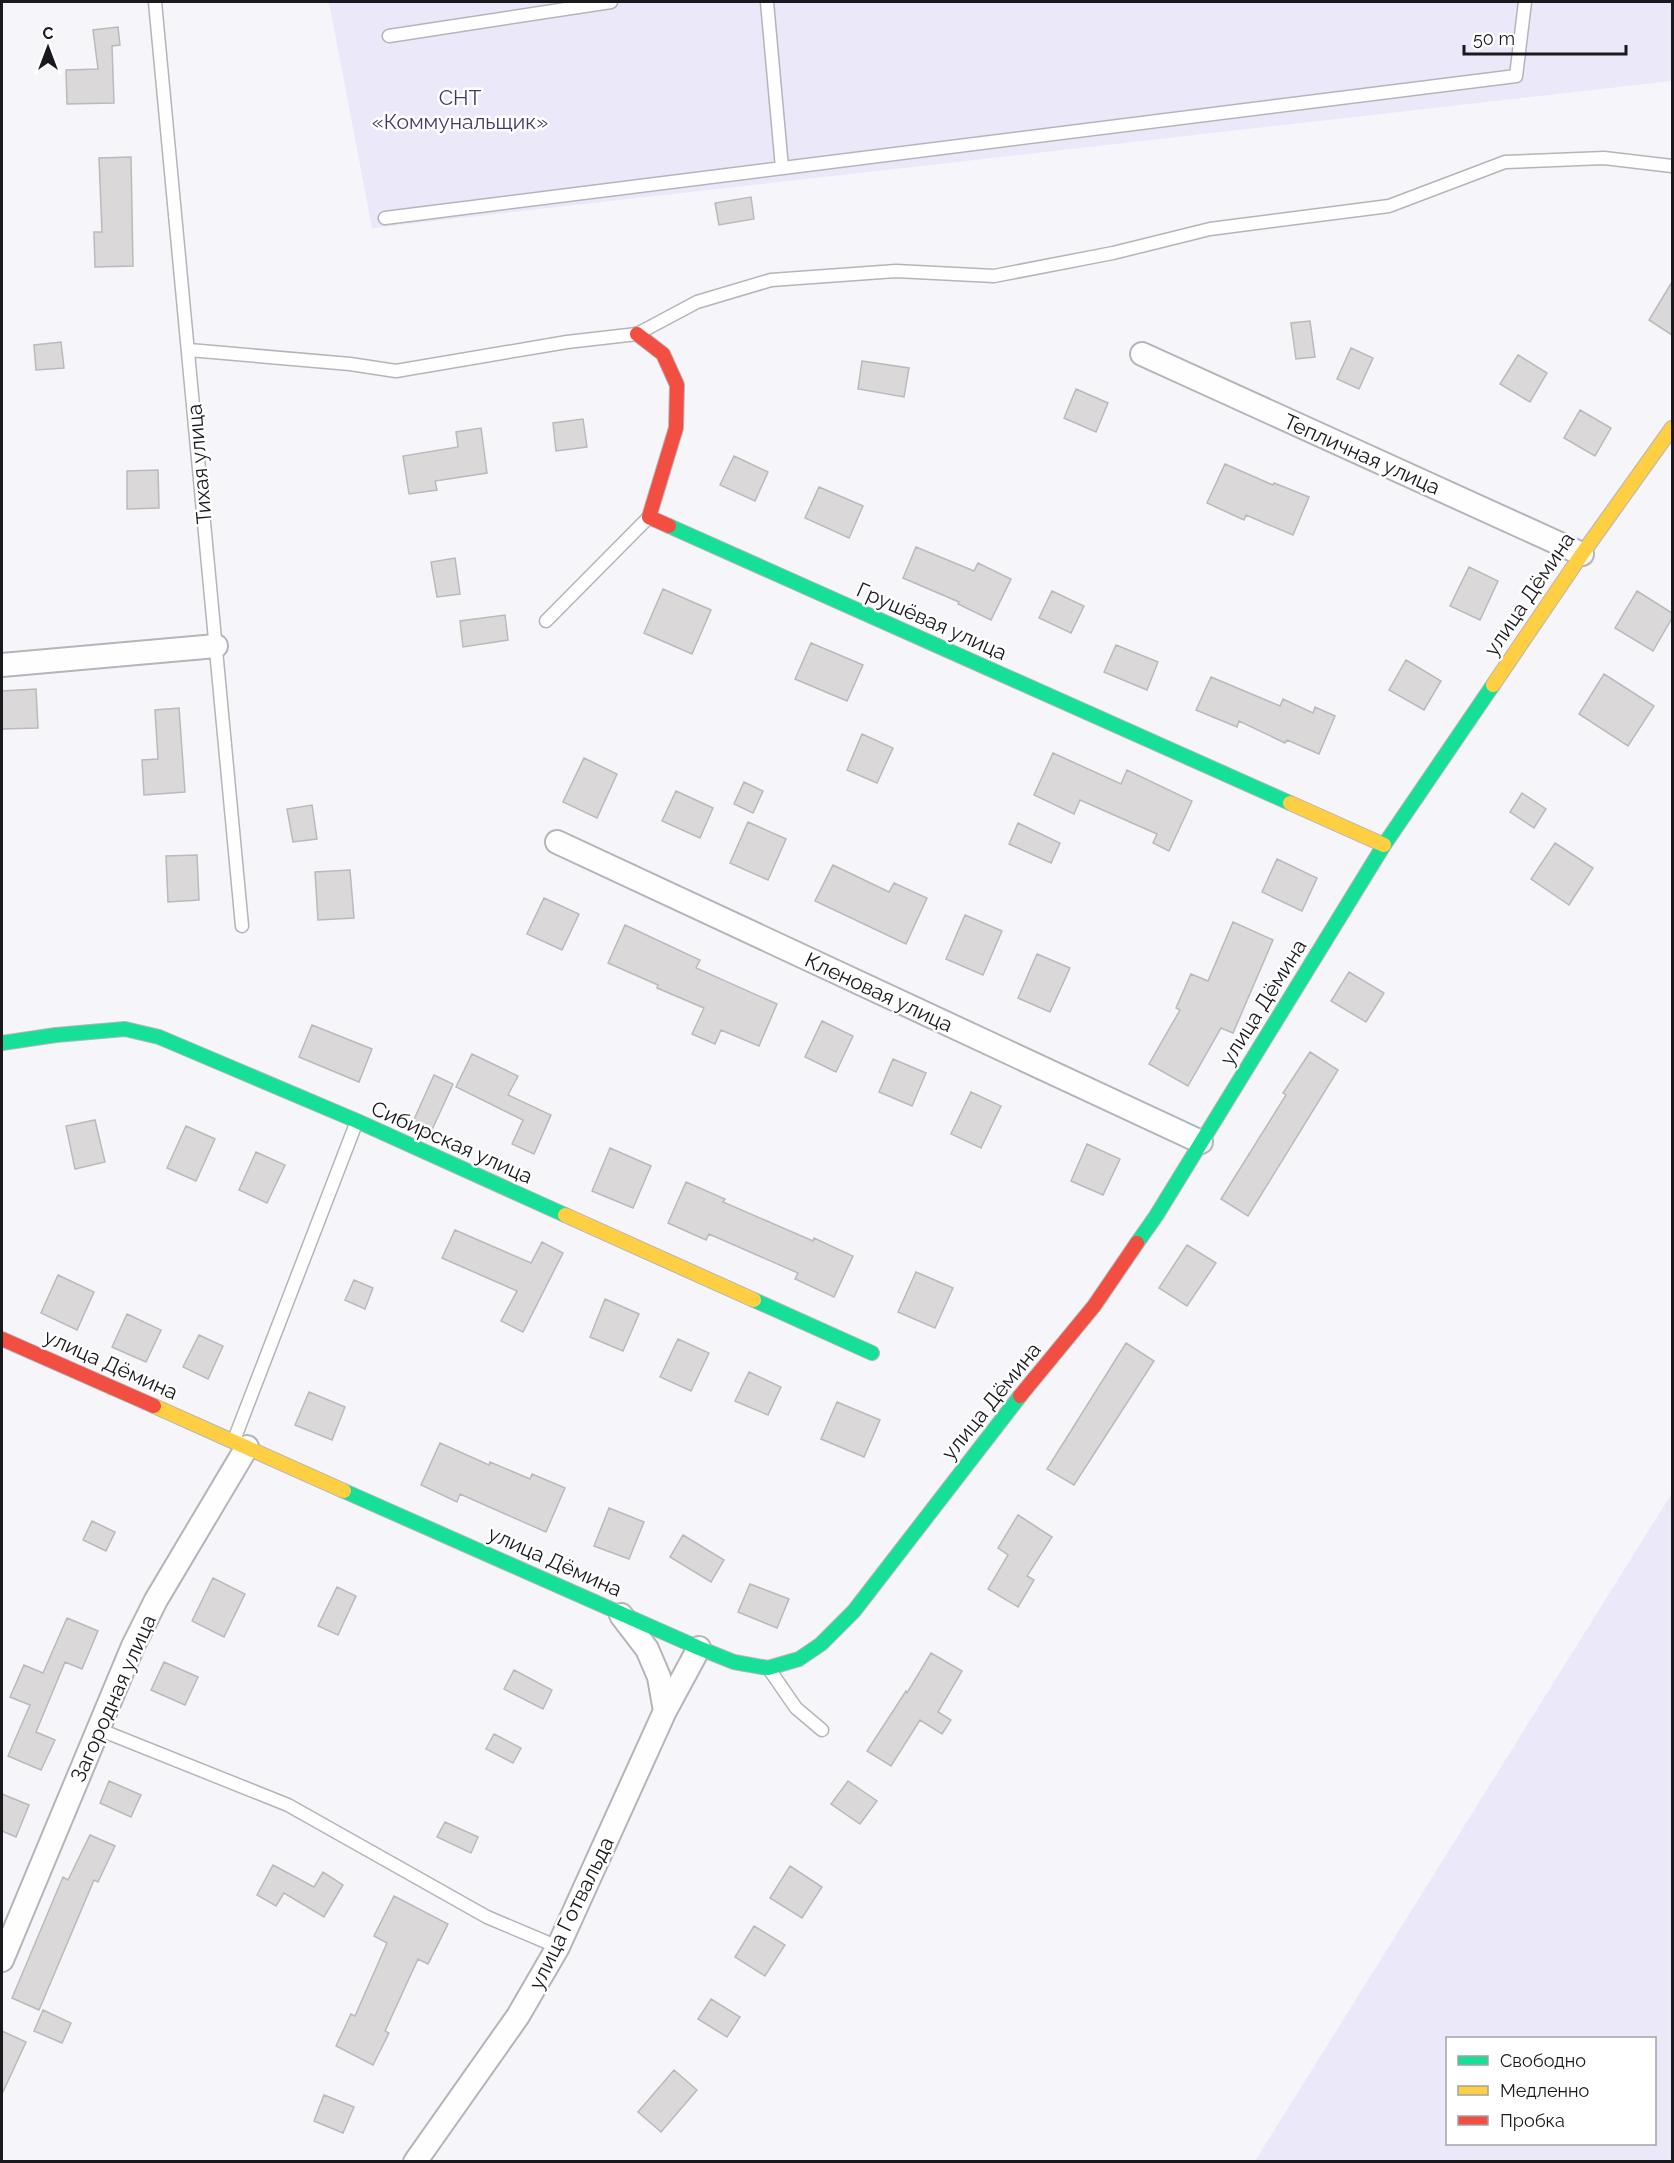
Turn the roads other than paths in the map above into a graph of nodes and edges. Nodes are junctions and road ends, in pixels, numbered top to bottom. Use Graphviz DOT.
graph roads {
  1 [pos="155,2"];
  2 [pos="611,2"];
  3 [pos="766,2"];
  4 [pos="1525,2"];
  5 [pos="389,36"];
  6 [pos="1672,166"];
  7 [pos="782,168"];
  8 [pos="385,218"];
  9 [pos="637,334"];
  10 [pos="189,350"];
  11 [pos="1142,354"];
  12 [pos="1672,428"];
  13 [pos="649,518"];
  14 [pos="1582,554"];
  15 [pos="546,621"];
  16 [pos="216,646"];
  17 [pos="2,665"];
  18 [pos="557,843"];
  19 [pos="1384,845"];
  20 [pos="242,926"];
  21 [pos="2,1043"];
  22 [pos="357,1121"];
  23 [pos="1202,1142"];
  24 [pos="2,1339"];
  25 [pos="872,1353"];
  26 [pos="240,1444"];
  27 [pos="618,1612"];
  28 [pos="699,1648"];
  29 [pos="768,1668"];
  30 [pos="665,1711"];
  31 [pos="98,1729"];
  32 [pos="822,1730"];
  33 [pos="558,1947"];
  34 [pos="2,1960"];
  35 [pos="416,2162"];
  1 -- 10 [label="lane, Тихая улица"];
  2 -- 5 [label="lane"];
  3 -- 7 [label="lane"];
  4 -- 7 [label="lane"];
  6 -- 9 [label="lane"];
  7 -- 8 [label="lane"];
  9 -- 10 [label="lane"];
  9 -- 13 [label="street"];
  10 -- 16 [label="lane, Тихая улица"];
  11 -- 14 [label="street, Тепличная улица"];
  12 -- 14 [label="street, улица Дёмина"];
  13 -- 15 [label="lane"];
  13 -- 19 [label="street, Грушёвая улица"];
  14 -- 19 [label="street, улица Дёмина"];
  16 -- 17 [label="street"];
  16 -- 20 [label="lane, Тихая улица"];
  18 -- 23 [label="street, Кленовая улица"];
  19 -- 23 [label="street, улица Дёмина"];
  21 -- 22 [label="street, Сибирская улица"];
  22 -- 25 [label="street, Сибирская улица"];
  22 -- 26 [label="lane"];
  23 -- 29 [label="street, улица Дёмина"];
  24 -- 26 [label="street, улица Дёмина"];
  26 -- 27 [label="street, улица Дёмина"];
  26 -- 31 [label="street, Загородная улица"];
  27 -- 28 [label="street, улица Дёмина"];
  27 -- 30 [label="street"];
  28 -- 29 [label="street, улица Дёмина"];
  28 -- 30 [label="street, улица Готвальда"];
  29 -- 32 [label="lane"];
  30 -- 33 [label="street, улица Готвальда"];
  31 -- 33 [label="lane"];
  31 -- 34 [label="street, Загородная улица"];
  33 -- 35 [label="street, улица Готвальда"];
}
